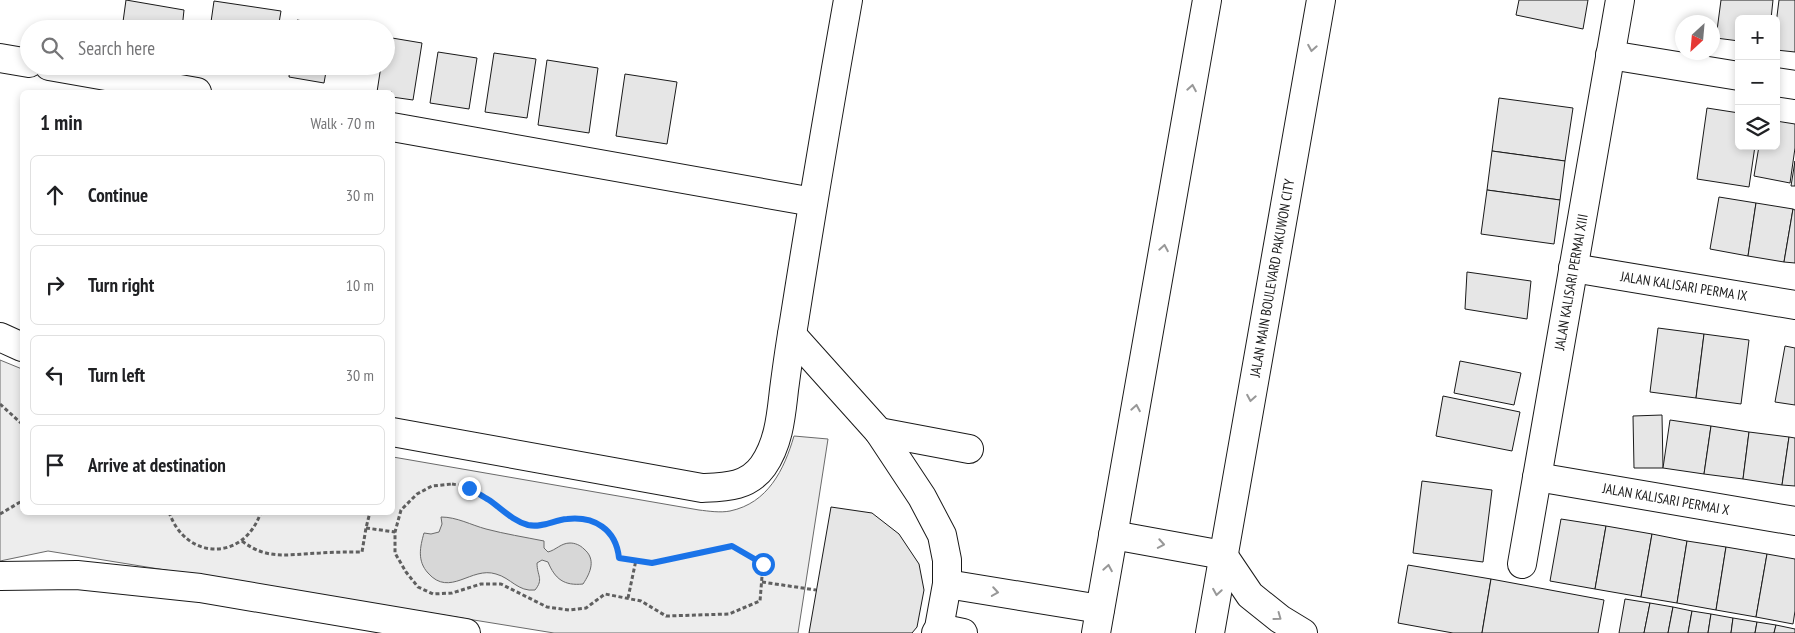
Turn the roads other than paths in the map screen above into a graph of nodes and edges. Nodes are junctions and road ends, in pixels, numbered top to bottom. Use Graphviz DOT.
graph roads {
  1 [pos="848,0"];
  2 [pos="1207,0"];
  3 [pos="1321,0"];
  4 [pos="1620,0"];
  5 [pos="1610,55"];
  6 [pos="0,58"];
  7 [pos="20,61"];
  8 [pos="100,75"];
  9 [pos="1735,75"];
  10 [pos="1780,83"];
  11 [pos="1795,86"];
  12 [pos="186,90"];
  13 [pos="395,128"];
  14 [pos="813,202"];
  15 [pos="1574,268"];
  16 [pos="1795,305"];
  17 [pos="792,335"];
  18 [pos="0,337"];
  19 [pos="20,346"];
  20 [pos="879,432"];
  21 [pos="395,433"];
  22 [pos="969,449"];
  23 [pos="1537,477"];
  24 [pos="1795,521"];
  25 [pos="1114,535"];
  26 [pos="1223,555"];
  27 [pos="1522,564"];
  28 [pos="0,576"];
  29 [pos="947,584"];
  30 [pos="1098,621"];
  31 [pos="946,631"];
  32 [pos="466,633"];
  33 [pos="1210,633"];
  34 [pos="1303,633"];
  1 -- 14 [label="street"];
  25 -- 2 [label="street, one-way"];
  3 -- 26 [label="street, JALAN MAIN BOULEVARD PAKUWON CITY, one-way"];
  4 -- 5 [label="street, JALAN KALISARI PERMAI XIII"];
  5 -- 9 [label="street"];
  5 -- 15 [label="street, JALAN KALISARI PERMAI XIII"];
  6 -- 7 [label="street"];
  8 -- 12 [label="street"];
  10 -- 11 [label="street"];
  13 -- 14 [label="street"];
  14 -- 17 [label="street"];
  15 -- 16 [label="street, JALAN KALISARI PERMA IX"];
  15 -- 23 [label="street, JALAN KALISARI PERMAI XIII"];
  17 -- 20 [label="street"];
  17 -- 21 [label="street"];
  18 -- 19 [label="street"];
  20 -- 22 [label="street"];
  20 -- 29 [label="street"];
  23 -- 24 [label="street, JALAN KALISARI PERMAI X"];
  23 -- 27 [label="street, JALAN KALISARI PERMAI XIII"];
  25 -- 26 [label="street, one-way"];
  30 -- 25 [label="street, one-way"];
  26 -- 33 [label="street, JALAN MAIN BOULEVARD PAKUWON CITY, one-way"];
  26 -- 34 [label="street, one-way"];
  28 -- 32 [label="street"];
  29 -- 30 [label="street, one-way"];
  29 -- 31 [label="street"];
}
